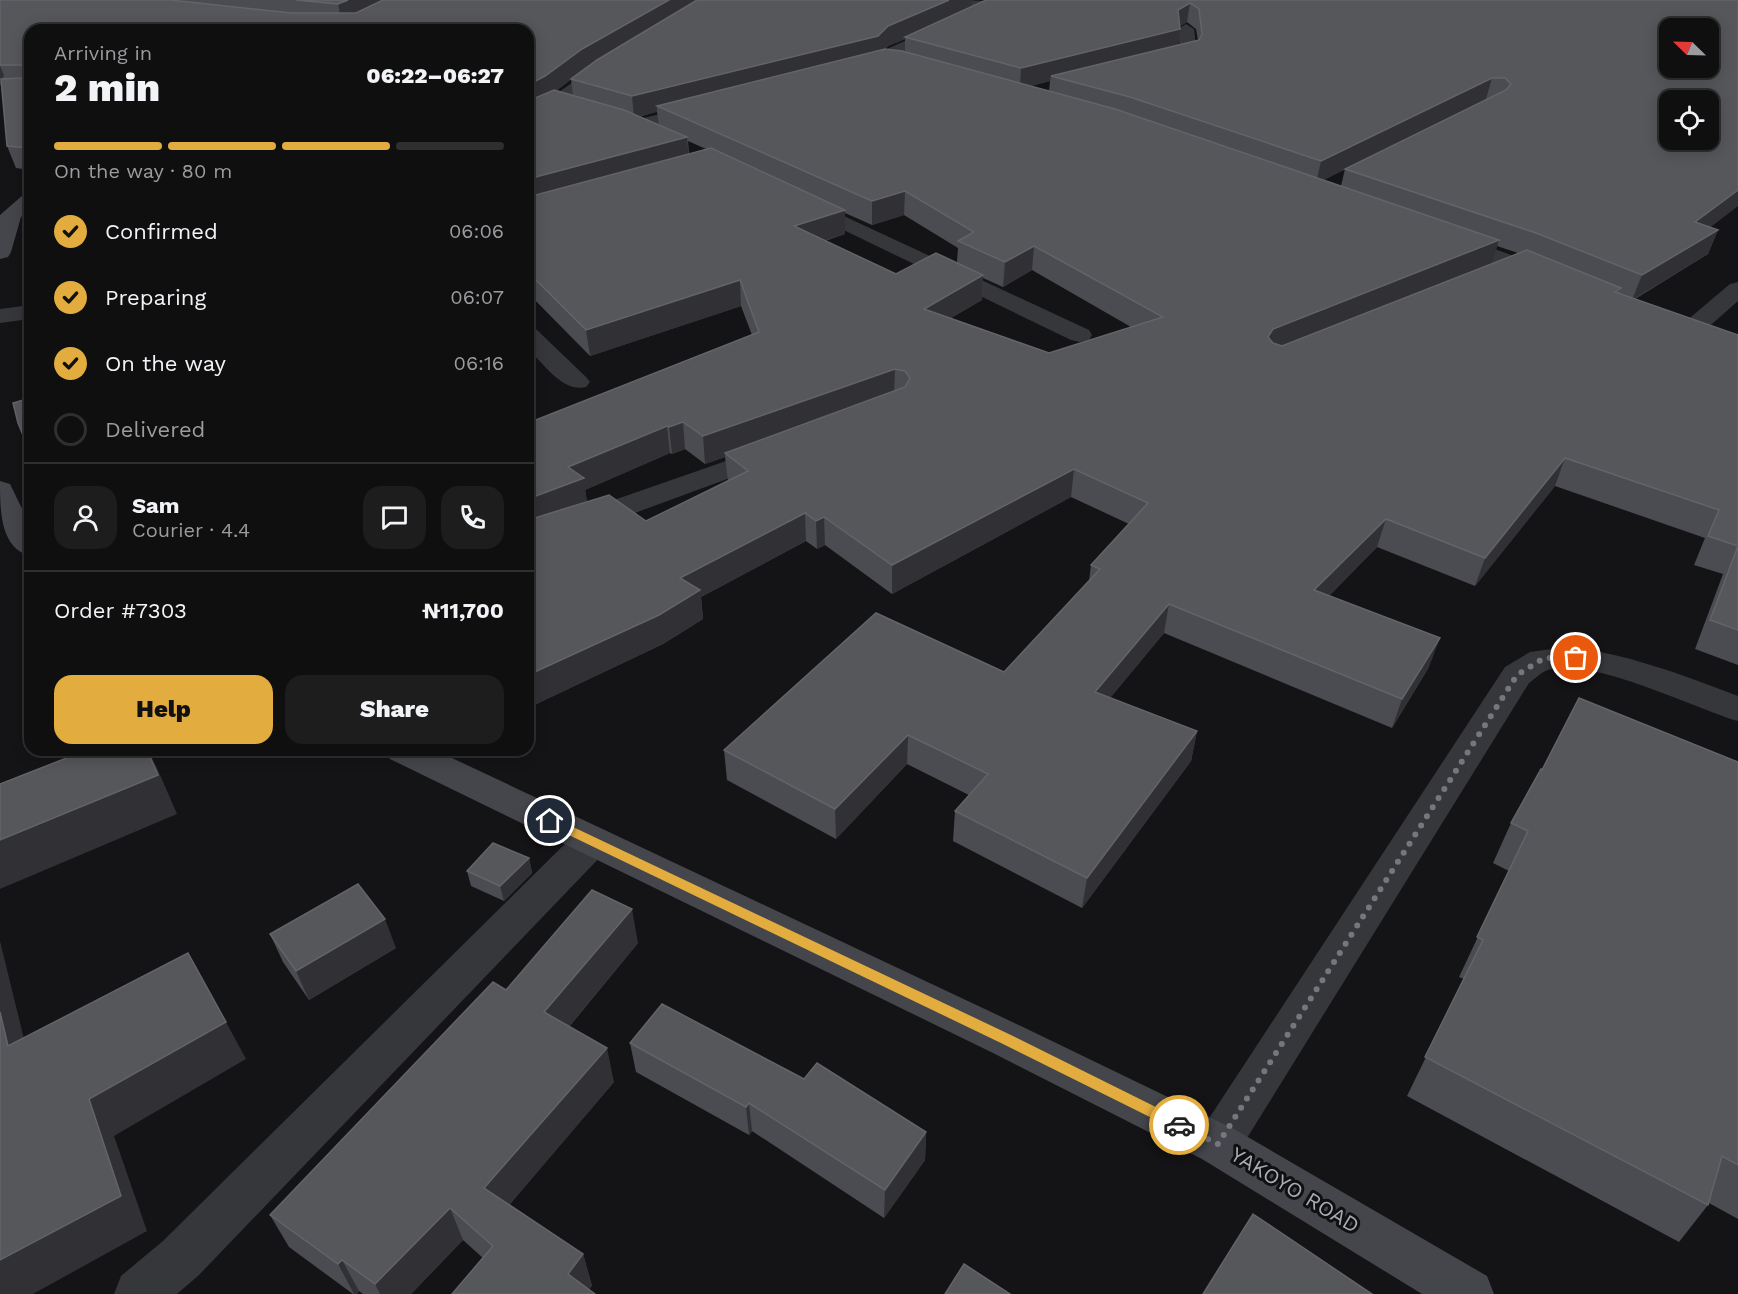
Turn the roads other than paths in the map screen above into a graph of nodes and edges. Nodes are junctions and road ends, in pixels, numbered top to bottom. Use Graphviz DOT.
graph roads {
  1 [pos="967,0"];
  2 [pos="1186,29"];
  3 [pos="621,58"];
  4 [pos="885,62"];
  5 [pos="1144,65"];
  6 [pos="913,67"];
  7 [pos="840,74"];
  8 [pos="555,103"];
  9 [pos="714,106"];
  10 [pos="577,110"];
  11 [pos="534,113"];
  12 [pos="611,120"];
  13 [pos="634,126"];
  14 [pos="664,140"];
  15 [pos="780,192"];
  16 [pos="24,204"];
  17 [pos="1429,233"];
  18 [pos="0,252"];
  19 [pos="1519,264"];
  20 [pos="1486,277"];
  21 [pos="1561,281"];
  22 [pos="1738,289"];
  23 [pos="24,313"];
  24 [pos="0,316"];
  25 [pos="1688,332"];
  26 [pos="1080,335"];
  27 [pos="534,341"];
  28 [pos="577,382"];
  29 [pos="794,444"];
  30 [pos="0,490"];
  31 [pos="534,538"];
  32 [pos="24,541"];
  33 [pos="1738,709"];
  34 [pos="415,756"];
  35 [pos="592,841"];
  36 [pos="1218,1144"];
  37 [pos="139,1294"];
  38 [pos="1469,1294"];
  1 -- 4 [label="street"];
  2 -- 5 [label="street"];
  3 -- 8 [label="street"];
  4 -- 6 [label="street"];
  4 -- 7 [label="street"];
  8 -- 10 [label="street"];
  8 -- 11 [label="street"];
  9 -- 13 [label="street"];
  12 -- 13 [label="street"];
  13 -- 14 [label="street"];
  15 -- 26 [label="street"];
  16 -- 18 [label="main road"];
  17 -- 19 [label="street"];
  19 -- 20 [label="street"];
  19 -- 21 [label="street"];
  22 -- 25 [label="street"];
  23 -- 24 [label="street"];
  27 -- 28 [label="street"];
  29 -- 31 [label="street"];
  30 -- 32 [label="main road"];
  33 -- 36 [label="street"];
  34 -- 35 [label="main road, YAKOYO ROAD"];
  35 -- 36 [label="main road, YAKOYO ROAD"];
  35 -- 37 [label="street"];
  36 -- 38 [label="main road, YAKOYO ROAD"];
}
